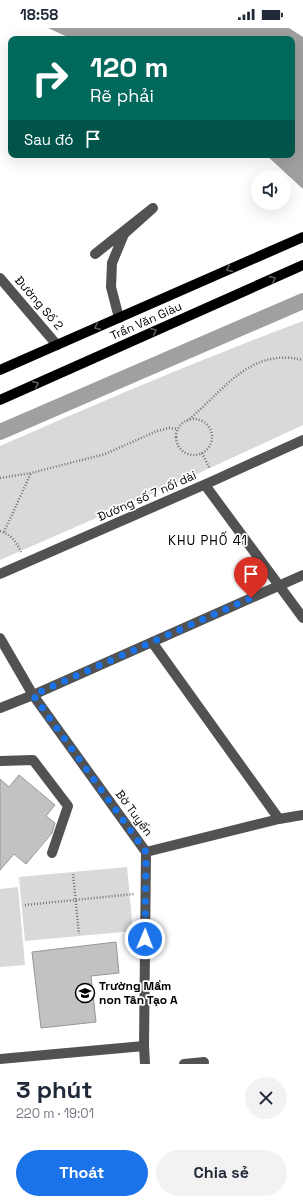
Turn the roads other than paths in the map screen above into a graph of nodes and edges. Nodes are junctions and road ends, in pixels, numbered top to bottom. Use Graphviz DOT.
graph roads {
  1 [pos="303,237"];
  2 [pos="95,254"];
  3 [pos="303,265"];
  4 [pos="0,278"];
  5 [pos="119,318"];
  6 [pos="57,344"];
  7 [pos="0,370"];
  8 [pos="0,400"];
  9 [pos="303,440"];
  10 [pos="205,485"];
  11 [pos="0,574"];
  12 [pos="303,575"];
  13 [pos="279,586"];
  14 [pos="303,618"];
  15 [pos="0,638"];
  16 [pos="152,642"];
  17 [pos="33,695"];
  18 [pos="0,708"];
  19 [pos="0,761"];
  20 [pos="303,815"];
  21 [pos="279,819"];
  22 [pos="146,852"];
  23 [pos="52,853"];
  24 [pos="144,1046"];
  25 [pos="0,1059"];
  26 [pos="204,1062"];
  27 [pos="145,1064"];
  28 [pos="184,1064"];
  1 -- 5 [label="main road, Trần Văn Giàu, one-way"];
  2 -- 5 [label="street"];
  8 -- 3 [label="main road, Trần Văn Giàu, one-way"];
  4 -- 6 [label="street, Đường Số 2"];
  5 -- 6 [label="main road, Trần Văn Giàu, one-way"];
  6 -- 7 [label="main road, Trần Văn Giàu"];
  9 -- 10 [label="street, Đường số 7 nối dài"];
  10 -- 11 [label="street, Đường số 7 nối dài"];
  10 -- 13 [label="street"];
  12 -- 13 [label="street"];
  13 -- 14 [label="street"];
  13 -- 16 [label="street"];
  15 -- 17 [label="street, Bờ Tuyến"];
  16 -- 17 [label="street"];
  16 -- 21 [label="street"];
  17 -- 18 [label="street"];
  17 -- 22 [label="street, Bờ Tuyến"];
  19 -- 23 [label="street"];
  20 -- 21 [label="street"];
  21 -- 22 [label="street"];
  22 -- 24 [label="street, Bờ Tuyến"];
  24 -- 25 [label="street"];
  24 -- 27 [label="street, Bờ Tuyến"];
  26 -- 28 [label="street"];
}
